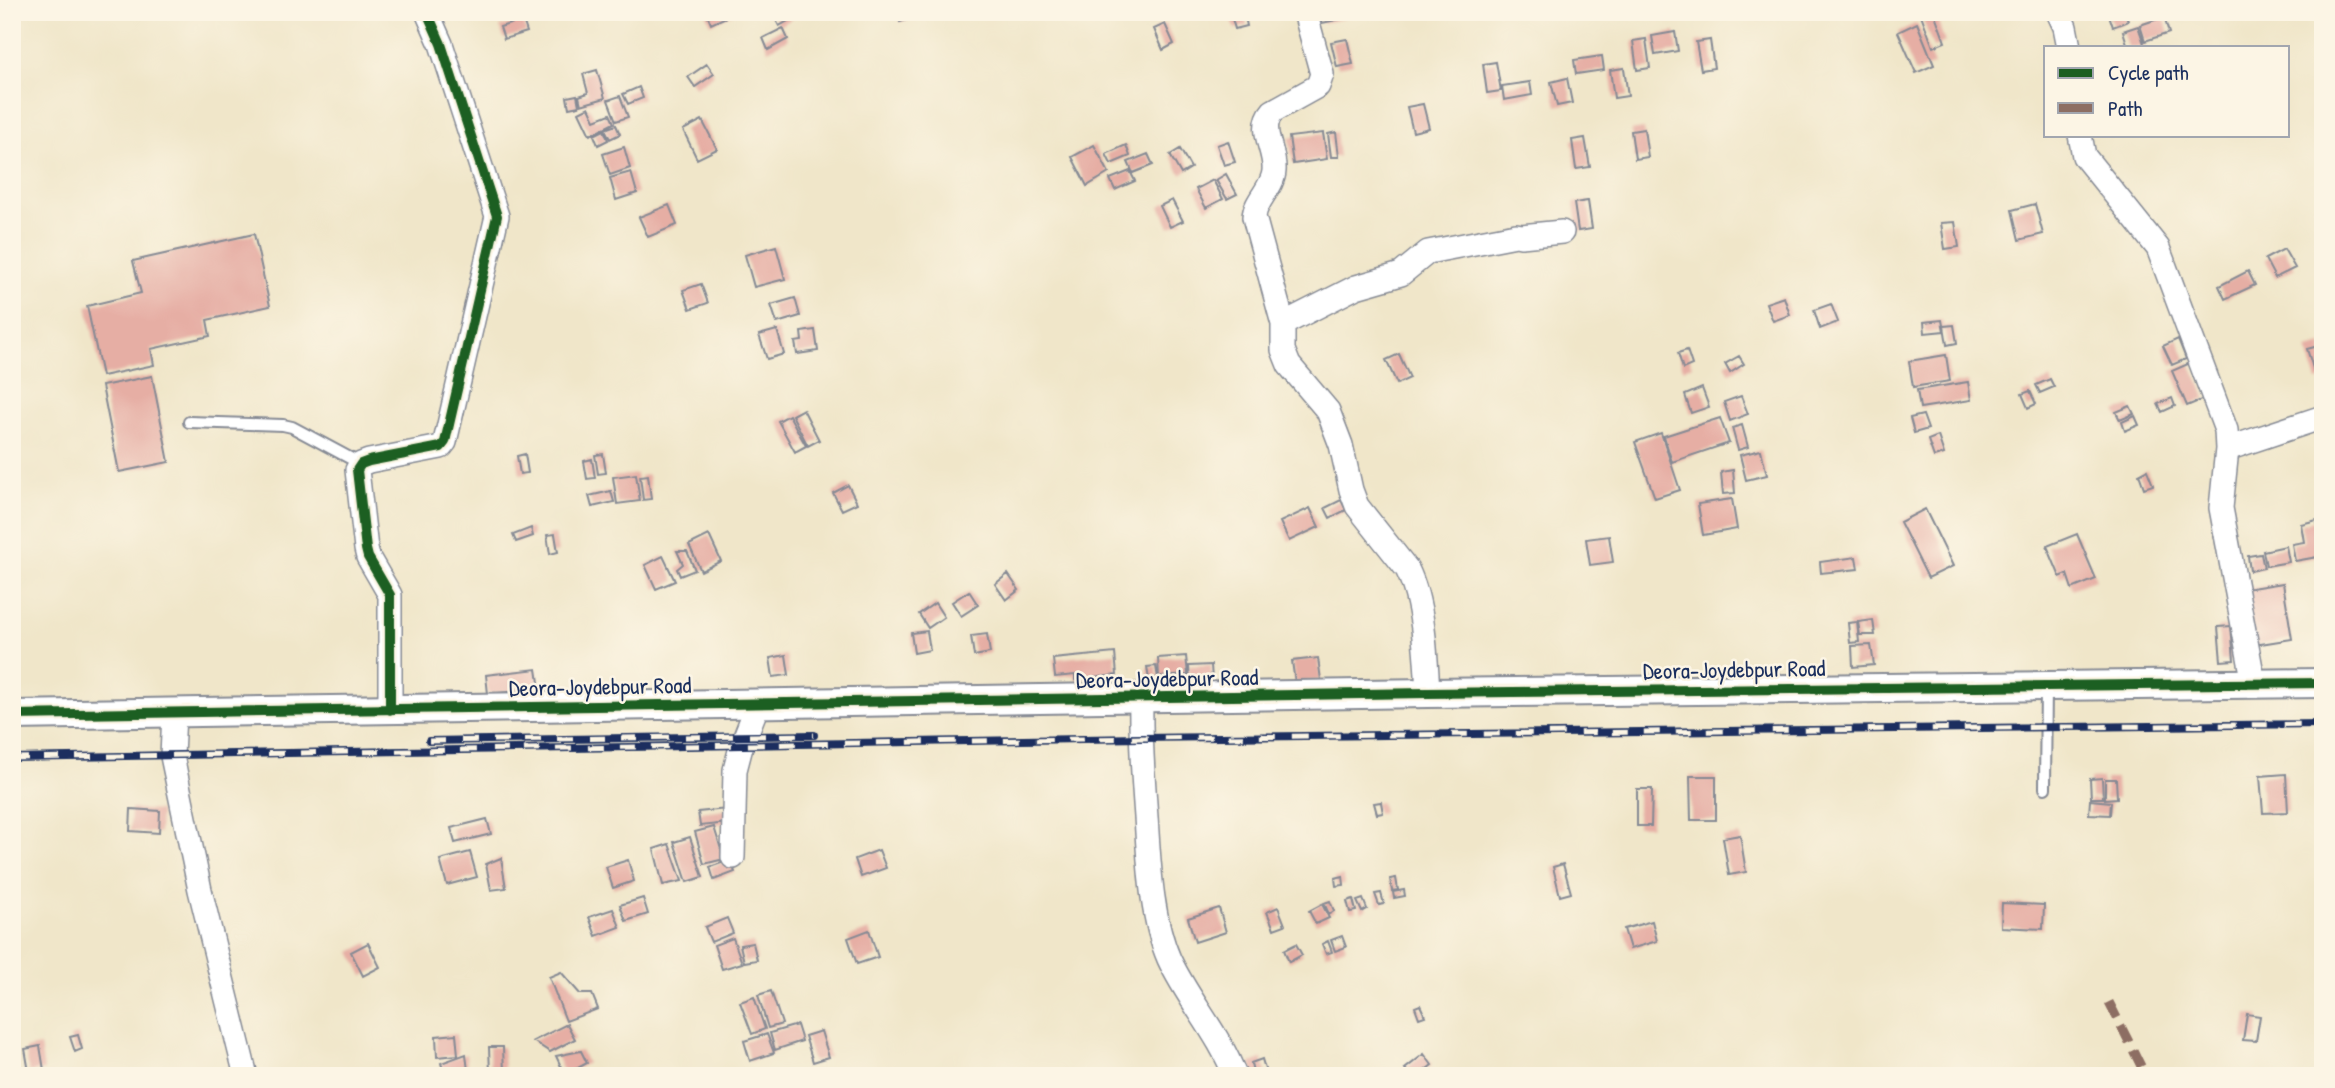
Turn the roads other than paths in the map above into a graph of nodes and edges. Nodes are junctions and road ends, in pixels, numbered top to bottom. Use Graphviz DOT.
graph roads {
  1 [pos="427,12"];
  2 [pos="1305,12"];
  3 [pos="2058,12"];
  4 [pos="2069,46"];
  5 [pos="2080,136"];
  6 [pos="1562,232"];
  7 [pos="1283,324"];
  8 [pos="2323,417"];
  9 [pos="189,422"];
  10 [pos="2227,449"];
  11 [pos="361,464"];
  12 [pos="2323,683"];
  13 [pos="2254,684"];
  14 [pos="2046,686"];
  15 [pos="1428,693"];
  16 [pos="1141,699"];
  17 [pos="758,704"];
  18 [pos="390,710"];
  19 [pos="174,713"];
  20 [pos="12,715"];
  21 [pos="2045,788"];
  22 [pos="733,857"];
  23 [pos="246,1076"];
  24 [pos="1235,1076"];
  1 -- 11 [label="street"];
  2 -- 7 [label="street"];
  3 -- 4 [label="street"];
  5 -- 10 [label="street"];
  6 -- 7 [label="street"];
  7 -- 15 [label="street"];
  8 -- 10 [label="street"];
  9 -- 11 [label="lane"];
  10 -- 13 [label="street"];
  11 -- 18 [label="street"];
  12 -- 13 [label="street, Deora-Joydebpur Road"];
  13 -- 14 [label="street, Deora-Joydebpur Road"];
  14 -- 15 [label="street, Deora-Joydebpur Road"];
  14 -- 21 [label="lane"];
  15 -- 16 [label="street, Deora-Joydebpur Road"];
  16 -- 17 [label="street, Deora-Joydebpur Road"];
  16 -- 24 [label="street"];
  17 -- 18 [label="street, Deora-Joydebpur Road"];
  17 -- 22 [label="street"];
  18 -- 19 [label="street, Deora-Joydebpur Road"];
  19 -- 20 [label="street, Deora-Joydebpur Road"];
  19 -- 23 [label="street"];
}
